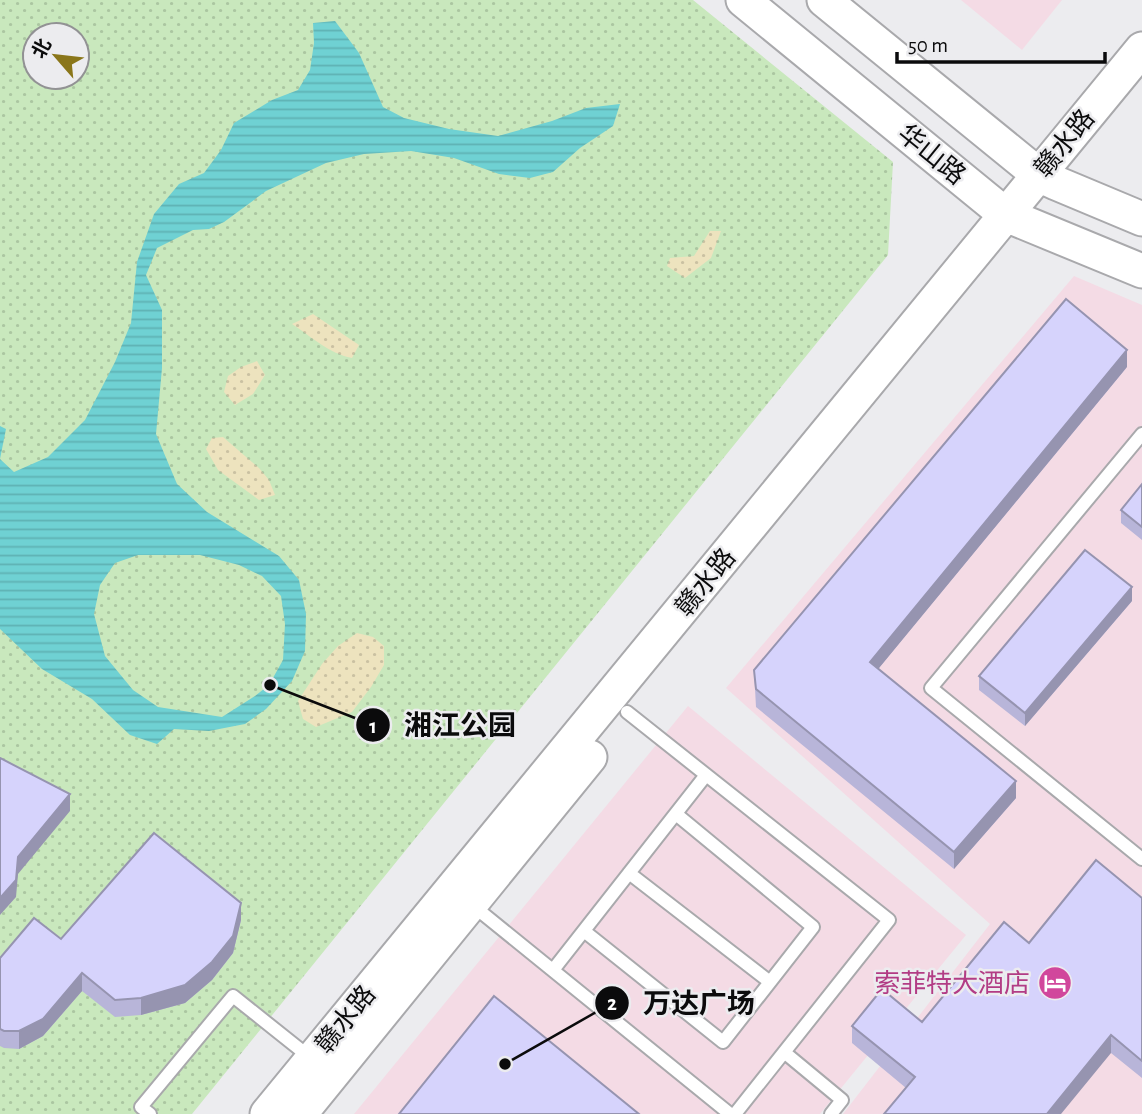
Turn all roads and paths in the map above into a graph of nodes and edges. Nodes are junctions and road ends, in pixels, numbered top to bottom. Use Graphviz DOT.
graph roads {
  1 [pos="743,0"];
  2 [pos="824,0"];
  3 [pos="1142,49"];
  4 [pos="1142,77"];
  5 [pos="1047,179"];
  6 [pos="1015,219"];
  7 [pos="1142,219"];
  8 [pos="1142,271"];
  9 [pos="1142,434"];
  10 [pos="627,712"];
  11 [pos="706,775"];
  12 [pos="676,814"];
  13 [pos="1142,859"];
  14 [pos="629,873"];
  15 [pos="471,904"];
  16 [pos="584,931"];
  17 [pos="553,970"];
  18 [pos="771,982"];
  19 [pos="784,1052"];
  20 [pos="312,1059"];
  21 [pos="150,1114"];
  22 [pos="267,1114"];
  23 [pos="300,1114"];
  24 [pos="732,1114"];
  25 [pos="831,1114"];
  1 -- 6 [label="main road, 华山路"];
  2 -- 5 [label="main road, 华山路"];
  3 -- 5 [label="main road, 赣水路"];
  4 -- 5 [label="main road, 赣水路"];
  5 -- 6 [label="main road, 赣水路"];
  5 -- 7 [label="main road, 华山路"];
  6 -- 8 [label="main road, 华山路"];
  6 -- 10 [label="main road, 赣水路"];
  6 -- 20 [label="main road, 赣水路"];
  9 -- 13 [label="lane"];
  10 -- 11 [label="lane"];
  10 -- 15 [label="main road, 赣水路"];
  11 -- 12 [label="lane"];
  11 -- 19 [label="lane"];
  12 -- 14 [label="lane"];
  12 -- 18 [label="lane"];
  14 -- 16 [label="lane"];
  14 -- 18 [label="lane"];
  15 -- 17 [label="lane"];
  15 -- 23 [label="main road, 赣水路"];
  16 -- 17 [label="lane"];
  16 -- 18 [label="lane"];
  17 -- 24 [label="lane"];
  19 -- 24 [label="lane"];
  19 -- 25 [label="lane"];
  20 -- 21 [label="lane"];
  20 -- 22 [label="main road, 赣水路"];
}
